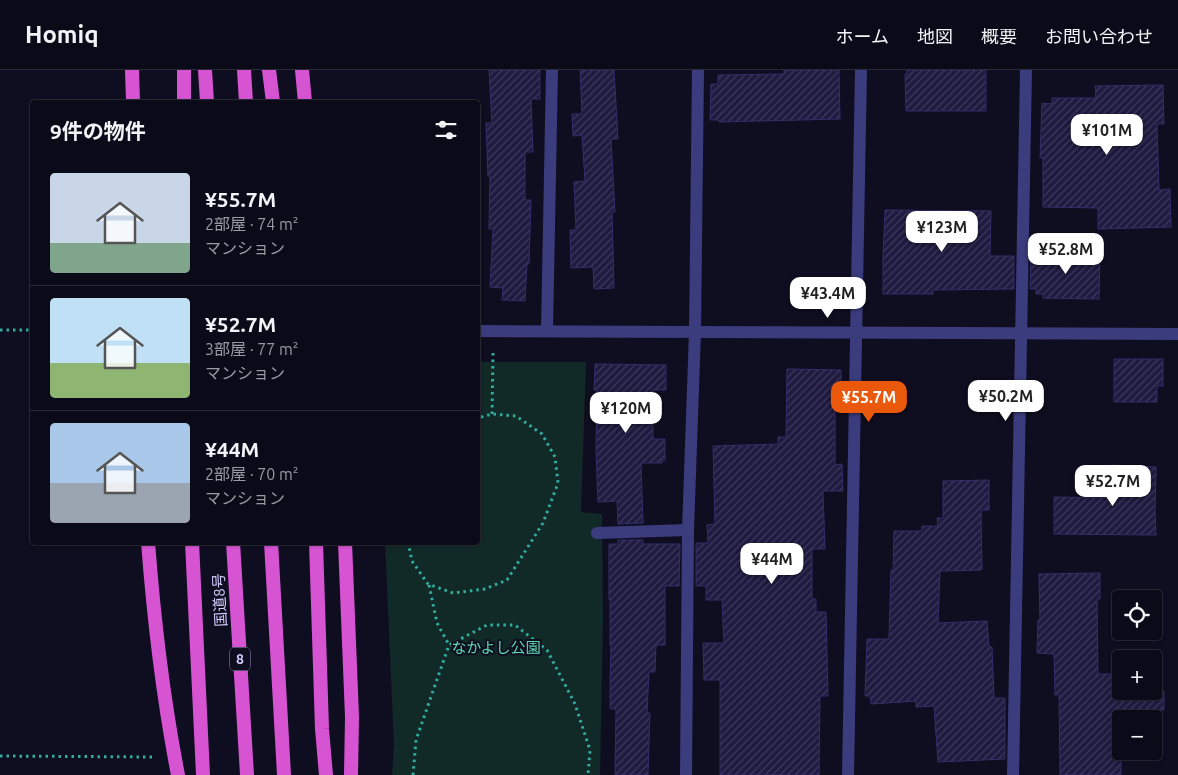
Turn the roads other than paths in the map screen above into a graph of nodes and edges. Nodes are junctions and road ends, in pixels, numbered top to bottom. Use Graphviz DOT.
graph roads {
  1 [pos="132,70"];
  2 [pos="184,70"];
  3 [pos="205,70"];
  4 [pos="244,70"];
  5 [pos="270,70"];
  6 [pos="302,70"];
  7 [pos="552,70"];
  8 [pos="698,70"];
  9 [pos="861,70"];
  10 [pos="1026,70"];
  11 [pos="133,100"];
  12 [pos="184,100"];
  13 [pos="207,100"];
  14 [pos="246,100"];
  15 [pos="273,100"];
  16 [pos="306,100"];
  17 [pos="480,331"];
  18 [pos="547,331"];
  19 [pos="695,332"];
  20 [pos="857,332"];
  21 [pos="1021,333"];
  22 [pos="1178,334"];
  23 [pos="688,530"];
  24 [pos="597,533"];
  25 [pos="148,545"];
  26 [pos="192,545"];
  27 [pos="233,545"];
  28 [pos="271,545"];
  29 [pos="316,545"];
  30 [pos="345,545"];
  31 [pos="178,775"];
  32 [pos="203,775"];
  33 [pos="247,775"];
  34 [pos="284,775"];
  35 [pos="326,775"];
  36 [pos="351,775"];
  37 [pos="686,775"];
  38 [pos="848,775"];
  39 [pos="1013,775"];
  1 -- 11 [label="highway"];
  2 -- 12 [label="highway"];
  3 -- 13 [label="highway"];
  4 -- 14 [label="highway"];
  5 -- 15 [label="highway"];
  6 -- 16 [label="highway"];
  7 -- 18 [label="street"];
  8 -- 19 [label="street"];
  9 -- 20 [label="street"];
  10 -- 21 [label="street"];
  17 -- 18 [label="street"];
  18 -- 19 [label="street"];
  19 -- 20 [label="street"];
  19 -- 23 [label="street"];
  20 -- 21 [label="street"];
  20 -- 38 [label="street"];
  21 -- 22 [label="street"];
  21 -- 39 [label="street"];
  23 -- 24 [label="street"];
  23 -- 37 [label="street"];
  25 -- 31 [label="highway"];
  26 -- 32 [label="highway"];
  27 -- 33 [label="highway, 国道8号 / 8"];
  28 -- 34 [label="highway"];
  29 -- 35 [label="highway"];
  30 -- 36 [label="highway"];
}
